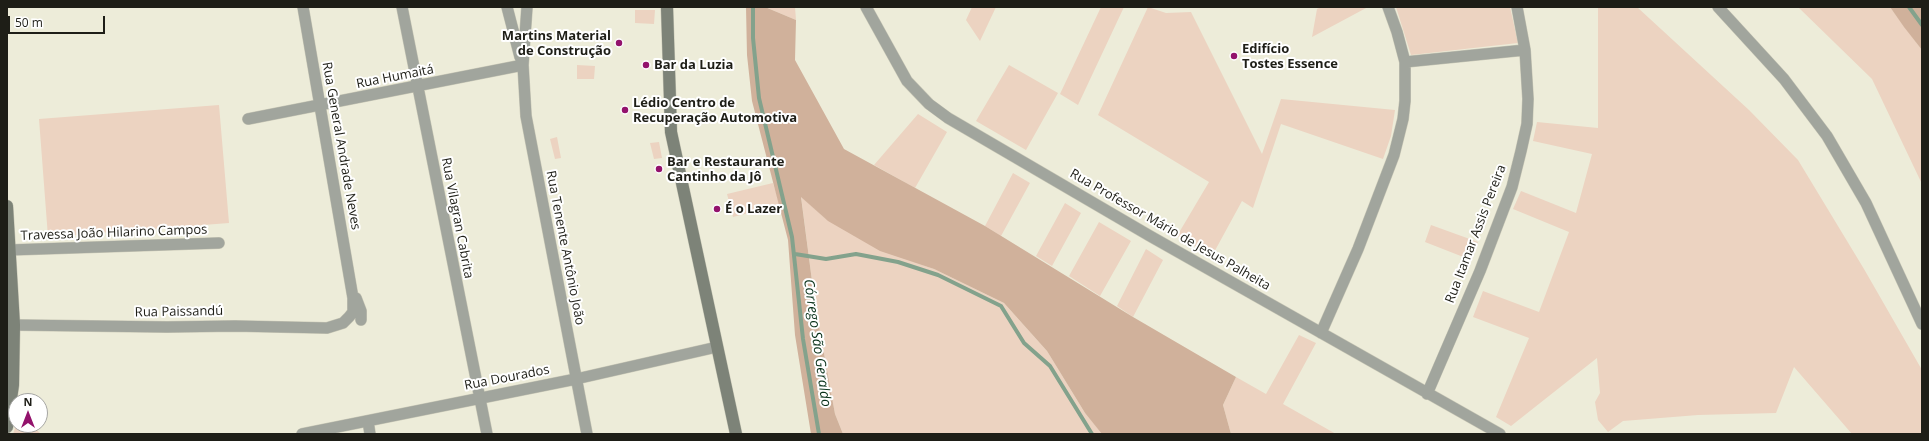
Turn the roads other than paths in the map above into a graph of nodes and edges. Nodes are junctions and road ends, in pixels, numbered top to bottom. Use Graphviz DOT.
graph roads {
  1 [pos="303,7"];
  2 [pos="402,7"];
  3 [pos="507,7"];
  4 [pos="510,7"];
  5 [pos="523,7"];
  6 [pos="527,7"];
  7 [pos="667,7"];
  8 [pos="866,7"];
  9 [pos="1388,7"];
  10 [pos="1517,7"];
  11 [pos="1718,7"];
  12 [pos="1526,50"];
  13 [pos="1405,62"];
  14 [pos="523,66"];
  15 [pos="417,87"];
  16 [pos="319,105"];
  17 [pos="248,119"];
  18 [pos="7,206"];
  19 [pos="220,243"];
  20 [pos="9,250"];
  21 [pos="352,290"];
  22 [pos="361,320"];
  23 [pos="343,323"];
  24 [pos="1922,324"];
  25 [pos="14,325"];
  26 [pos="1321,333"];
  27 [pos="717,348"];
  28 [pos="576,379"];
  29 [pos="1427,394"];
  30 [pos="479,398"];
  31 [pos="368,421"];
  32 [pos="7,427"];
  33 [pos="302,434"];
  34 [pos="370,434"];
  35 [pos="487,434"];
  36 [pos="587,434"];
  37 [pos="736,434"];
  38 [pos="1500,434"];
  1 -- 16 [label="street, Rua General Andrade Neves"];
  2 -- 15 [label="street, Rua Vilagran Cabrita"];
  3 -- 14 [label="street, Rua Tenente Antônio João"];
  4 -- 5 [label="street"];
  6 -- 14 [label="street, Rua Tenente Antônio João"];
  7 -- 27 [label="main road"];
  8 -- 26 [label="street, Rua Professor Mário de Jesus Palheita"];
  9 -- 13 [label="street"];
  10 -- 12 [label="street, Rua Itamar Assis Pereira"];
  11 -- 24 [label="street"];
  12 -- 13 [label="street"];
  12 -- 29 [label="street, Rua Itamar Assis Pereira"];
  13 -- 26 [label="street"];
  14 -- 15 [label="street, Rua Humaitá"];
  14 -- 28 [label="street, Rua Tenente Antônio João"];
  15 -- 16 [label="street, Rua Humaitá"];
  15 -- 30 [label="street, Rua Vilagran Cabrita"];
  16 -- 17 [label="street, Rua Humaitá"];
  16 -- 21 [label="street, Rua General Andrade Neves"];
  18 -- 20 [label="main road"];
  19 -- 20 [label="street, Travessa João Hilarino Campos"];
  20 -- 25 [label="main road"];
  21 -- 22 [label="street, Rua General Andrade Neves"];
  21 -- 23 [label="street, Rua General Andrade Neves"];
  23 -- 25 [label="street, Rua Paissandú"];
  25 -- 32 [label="main road"];
  26 -- 29 [label="street, Rua Professor Mário de Jesus Palheita"];
  27 -- 28 [label="street, Rua Dourados"];
  27 -- 37 [label="main road"];
  28 -- 30 [label="street, Rua Dourados"];
  28 -- 36 [label="street, Rua Tenente Antônio João"];
  29 -- 38 [label="street, Rua Professor Mário de Jesus Palheita"];
  30 -- 31 [label="street, Rua Dourados"];
  30 -- 35 [label="street, Rua Vilagran Cabrita"];
  31 -- 33 [label="street, Rua Dourados"];
  31 -- 34 [label="street"];
}
